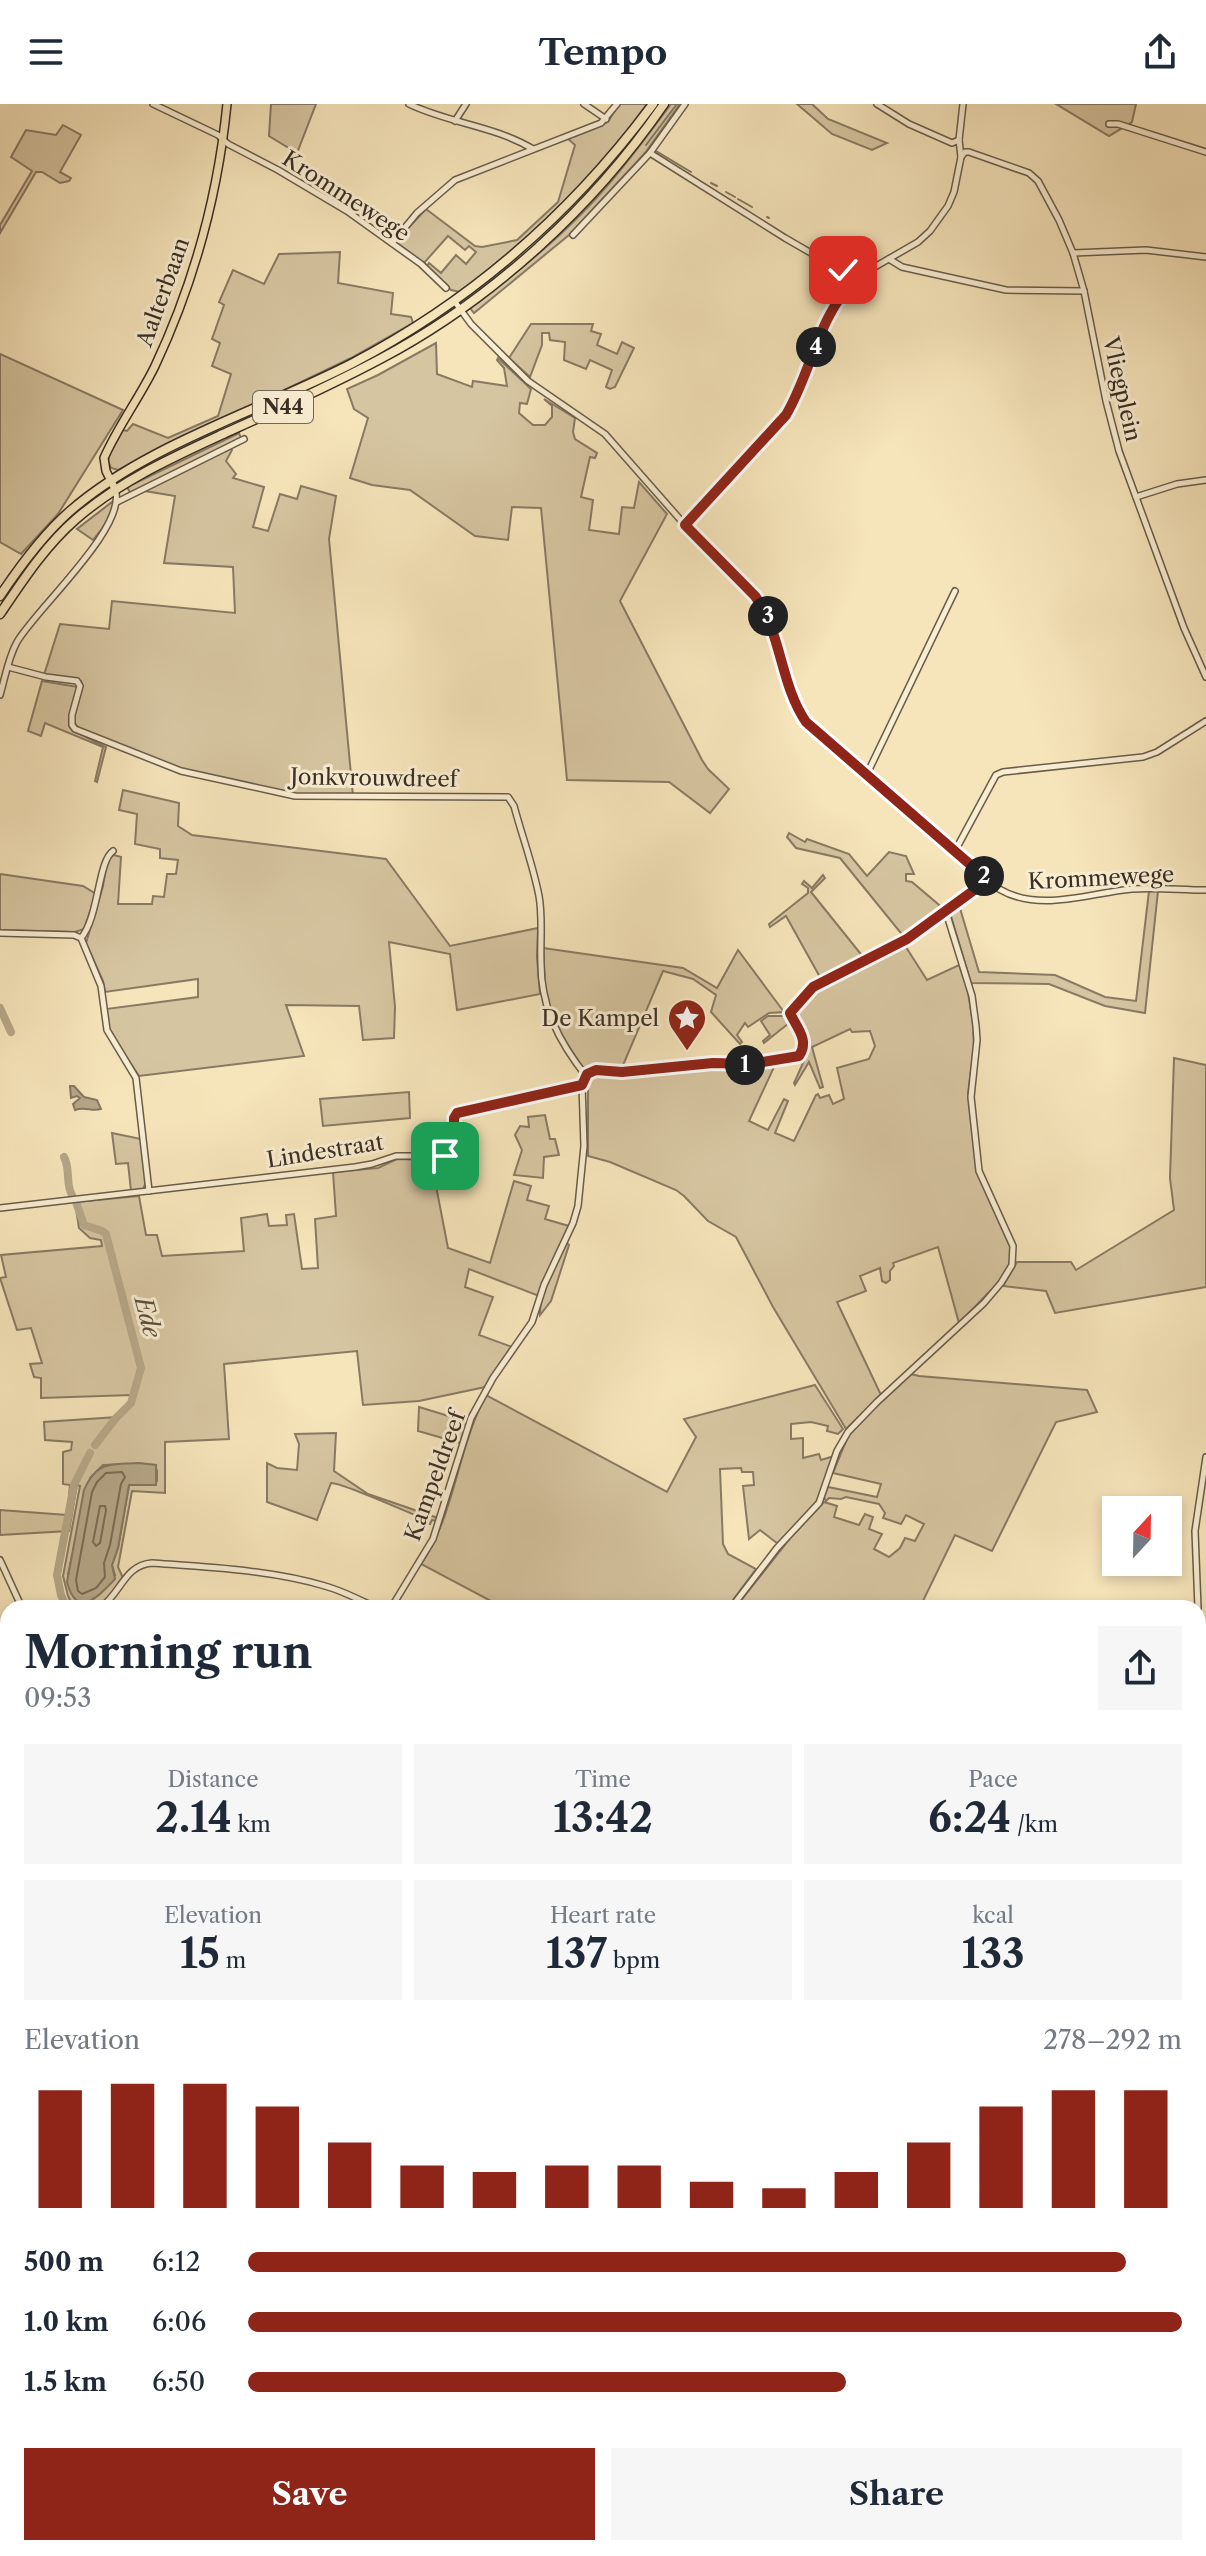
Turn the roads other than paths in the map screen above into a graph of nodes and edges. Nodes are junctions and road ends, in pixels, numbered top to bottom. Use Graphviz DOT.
graph roads {
  1 [pos="153,104"];
  2 [pos="227,104"];
  3 [pos="409,104"];
  4 [pos="466,104"];
  5 [pos="584,104"];
  6 [pos="617,104"];
  7 [pos="653,104"];
  8 [pos="664,104"];
  9 [pos="685,104"];
  10 [pos="877,104"];
  11 [pos="963,104"];
  12 [pos="606,120"];
  13 [pos="455,121"];
  14 [pos="1109,124"];
  15 [pos="223,140"];
  16 [pos="959,140"];
  17 [pos="533,149"];
  18 [pos="1206,152"];
  19 [pos="650,153"];
  20 [pos="963,155"];
  21 [pos="573,235"];
  22 [pos="392,243"];
  23 [pos="1073,253"];
  24 [pos="1206,257"];
  25 [pos="889,259"];
  26 [pos="856,279"];
  27 [pos="446,288"];
  28 [pos="1084,291"];
  29 [pos="458,305"];
  30 [pos="244,439"];
  31 [pos="1206,480"];
  32 [pos="112,485"];
  33 [pos="1136,497"];
  34 [pos="117,502"];
  35 [pos="685,525"];
  36 [pos="955,591"];
  37 [pos="0,596"];
  38 [pos="0,614"];
  39 [pos="8,667"];
  40 [pos="1206,677"];
  41 [pos="0,695"];
  42 [pos="1206,721"];
  43 [pos="867,774"];
  44 [pos="113,851"];
  45 [pos="955,851"];
  46 [pos="988,880"];
  47 [pos="1206,890"];
  48 [pos="946,912"];
  49 [pos="0,933"];
  50 [pos="81,938"];
  51 [pos="586,1076"];
  52 [pos="582,1085"];
  53 [pos="149,1191"];
  54 [pos="0,1208"];
  55 [pos="1206,1457"];
  56 [pos="0,1560"];
  57 [pos="18,1600"];
  58 [pos="109,1600"];
  59 [pos="359,1600"];
  60 [pos="396,1600"];
  61 [pos="737,1600"];
  62 [pos="1198,1600"];
  1 -- 15 [label="street, Krommewege"];
  2 -- 15 [label="main road, Aalterbaan"];
  3 -- 13 [label="street"];
  4 -- 13 [label="street"];
  5 -- 12 [label="street"];
  6 -- 12 [label="street"];
  7 -- 29 [label="highway, N44"];
  8 -- 29 [label="highway, N44"];
  9 -- 19 [label="street"];
  10 -- 16 [label="street"];
  11 -- 16 [label="street"];
  12 -- 17 [label="street"];
  13 -- 17 [label="street"];
  14 -- 18 [label="street"];
  15 -- 22 [label="street, Krommewege"];
  15 -- 32 [label="main road, Aalterbaan"];
  16 -- 20 [label="street"];
  17 -- 22 [label="street"];
  19 -- 21 [label="street"];
  19 -- 26 [label="street"];
  20 -- 23 [label="street, Vliegplein"];
  20 -- 25 [label="street"];
  22 -- 27 [label="street, Krommewege"];
  23 -- 24 [label="street"];
  23 -- 28 [label="street, Vliegplein"];
  25 -- 26 [label="street"];
  25 -- 28 [label="street"];
  26 -- 35 [label="street"];
  28 -- 33 [label="street, Vliegplein"];
  29 -- 32 [label="highway, N44"];
  29 -- 35 [label="street, Krommewege"];
  30 -- 34 [label="street"];
  31 -- 33 [label="street"];
  32 -- 34 [label="street"];
  32 -- 37 [label="highway, N44"];
  32 -- 38 [label="highway, N44"];
  33 -- 40 [label="street, Vliegplein"];
  34 -- 39 [label="street"];
  35 -- 43 [label="street, Krommewege"];
  36 -- 43 [label="street"];
  39 -- 41 [label="street"];
  39 -- 51 [label="street, Jonkvrouwdreef"];
  42 -- 45 [label="street"];
  43 -- 45 [label="street, Krommewege"];
  44 -- 50 [label="street"];
  45 -- 46 [label="street, Krommewege"];
  46 -- 47 [label="street, Krommewege"];
  46 -- 48 [label="street"];
  48 -- 51 [label="street"];
  48 -- 61 [label="street"];
  49 -- 50 [label="street"];
  50 -- 53 [label="street"];
  51 -- 52 [label="street"];
  52 -- 53 [label="street, Lindestraat"];
  52 -- 60 [label="street, Kampeldreef"];
  53 -- 54 [label="street, Lindestraat"];
  55 -- 62 [label="street"];
  56 -- 57 [label="street"];
  58 -- 59 [label="street"];
}
